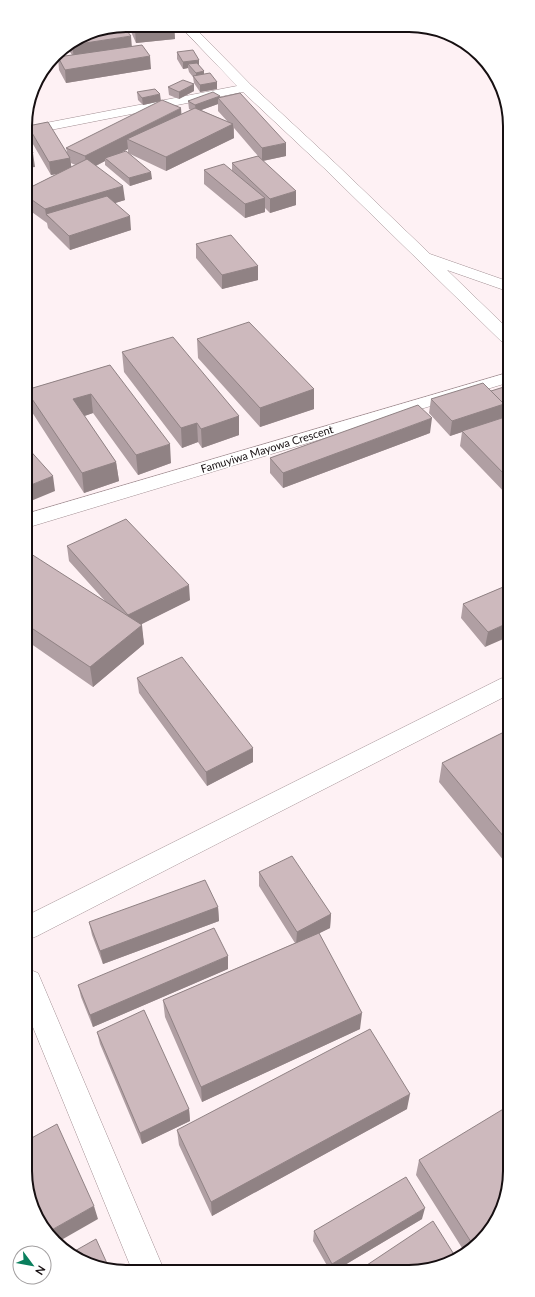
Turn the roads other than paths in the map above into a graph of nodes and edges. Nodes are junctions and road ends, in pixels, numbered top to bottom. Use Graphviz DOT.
graph roads {
  1 [pos="192,32"];
  2 [pos="246,88"];
  3 [pos="32,131"];
  4 [pos="422,256"];
  5 [pos="503,285"];
  6 [pos="503,333"];
  7 [pos="503,379"];
  8 [pos="32,519"];
  9 [pos="503,688"];
  10 [pos="32,926"];
  11 [pos="32,992"];
  12 [pos="146,1265"];
  1 -- 2 [label="street"];
  2 -- 3 [label="street"];
  2 -- 4 [label="street"];
  4 -- 5 [label="street"];
  4 -- 6 [label="street"];
  7 -- 8 [label="street, Famuyiwa Mayowa Crescent"];
  9 -- 10 [label="street"];
  11 -- 12 [label="street"];
}
